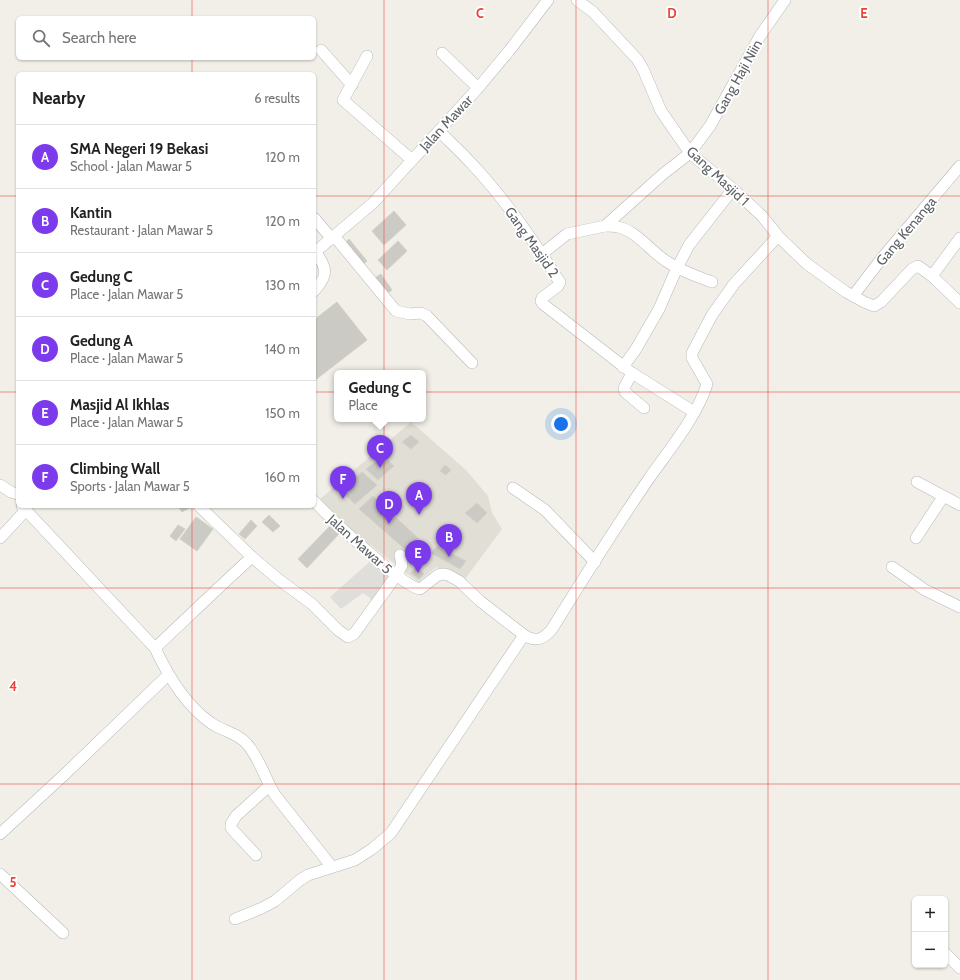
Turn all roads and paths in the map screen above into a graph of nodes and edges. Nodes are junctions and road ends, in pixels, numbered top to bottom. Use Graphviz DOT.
graph roads {
  1 [pos="548,0"];
  2 [pos="577,0"];
  3 [pos="785,0"];
  4 [pos="321,50"];
  5 [pos="442,53"];
  6 [pos="367,56"];
  7 [pos="352,85"];
  8 [pos="478,88"];
  9 [pos="439,131"];
  10 [pos="690,153"];
  11 [pos="412,160"];
  12 [pos="960,166"];
  13 [pos="733,189"];
  14 [pos="316,220"];
  15 [pos="605,226"];
  16 [pos="778,236"];
  17 [pos="333,238"];
  18 [pos="960,238"];
  19 [pos="316,251"];
  20 [pos="316,254"];
  21 [pos="542,254"];
  22 [pos="677,268"];
  23 [pos="932,276"];
  24 [pos="712,282"];
  25 [pos="316,287"];
  26 [pos="853,296"];
  27 [pos="960,303"];
  28 [pos="472,363"];
  29 [pos="628,370"];
  30 [pos="644,408"];
  31 [pos="694,412"];
  32 [pos="917,482"];
  33 [pos="0,485"];
  34 [pos="513,488"];
  35 [pos="14,493"];
  36 [pos="943,496"];
  37 [pos="316,503"];
  38 [pos="960,505"];
  39 [pos="24,508"];
  40 [pos="202,508"];
  41 [pos="0,538"];
  42 [pos="916,538"];
  43 [pos="400,555"];
  44 [pos="252,557"];
  45 [pos="595,562"];
  46 [pos="892,567"];
  47 [pos="396,576"];
  48 [pos="960,607"];
  49 [pos="524,635"];
  50 [pos="155,648"];
  51 [pos="168,675"];
  52 [pos="269,786"];
  53 [pos="0,834"];
  54 [pos="256,855"];
  55 [pos="332,867"];
  56 [pos="0,874"];
  57 [pos="235,919"];
  58 [pos="63,933"];
  59 [pos="948,956"];
  60 [pos="960,968"];
  1 -- 8 [label="street, Jalan Mawar"];
  2 -- 10 [label="street, Gang Masjid 1"];
  3 -- 10 [label="street, Gang Haji Niin"];
  4 -- 7 [label="street"];
  5 -- 8 [label="street"];
  6 -- 7 [label="street"];
  7 -- 11 [label="street"];
  8 -- 9 [label="street, Jalan Mawar"];
  9 -- 11 [label="street, Jalan Mawar"];
  9 -- 21 [label="street, Gang Masjid 2"];
  10 -- 13 [label="street, Gang Masjid 1"];
  10 -- 15 [label="street, Gang Haji Niin"];
  11 -- 17 [label="street, Jalan Mawar"];
  12 -- 26 [label="street, Gang Kenanga"];
  13 -- 16 [label="street, Gang Masjid 1"];
  13 -- 22 [label="street"];
  14 -- 17 [label="street"];
  15 -- 21 [label="street"];
  15 -- 22 [label="street"];
  16 -- 26 [label="street, Gang Masjid 1"];
  16 -- 31 [label="street"];
  17 -- 19 [label="street, Jalan Mawar"];
  17 -- 28 [label="street"];
  18 -- 23 [label="street"];
  20 -- 25 [label="street"];
  21 -- 29 [label="street, Gang Masjid 2"];
  22 -- 24 [label="street"];
  22 -- 29 [label="street"];
  23 -- 26 [label="street, Gang Masjid 1"];
  23 -- 27 [label="street"];
  29 -- 30 [label="street"];
  29 -- 31 [label="street, Gang Masjid 2"];
  31 -- 45 [label="street"];
  32 -- 36 [label="street"];
  33 -- 35 [label="street"];
  34 -- 45 [label="street"];
  36 -- 38 [label="street"];
  36 -- 42 [label="street"];
  37 -- 47 [label="street, Jalan Mawar 5"];
  39 -- 41 [label="street"];
  39 -- 50 [label="street"];
  40 -- 44 [label="street"];
  43 -- 47 [label="street"];
  44 -- 47 [label="street"];
  44 -- 50 [label="street"];
  45 -- 49 [label="street"];
  46 -- 48 [label="street"];
  47 -- 49 [label="street, Jalan Mawar 5"];
  49 -- 55 [label="street"];
  50 -- 51 [label="street"];
  51 -- 52 [label="street"];
  51 -- 53 [label="street"];
  52 -- 54 [label="street"];
  52 -- 55 [label="street"];
  55 -- 57 [label="street"];
  56 -- 58 [label="street"];
  59 -- 60 [label="street"];
}
